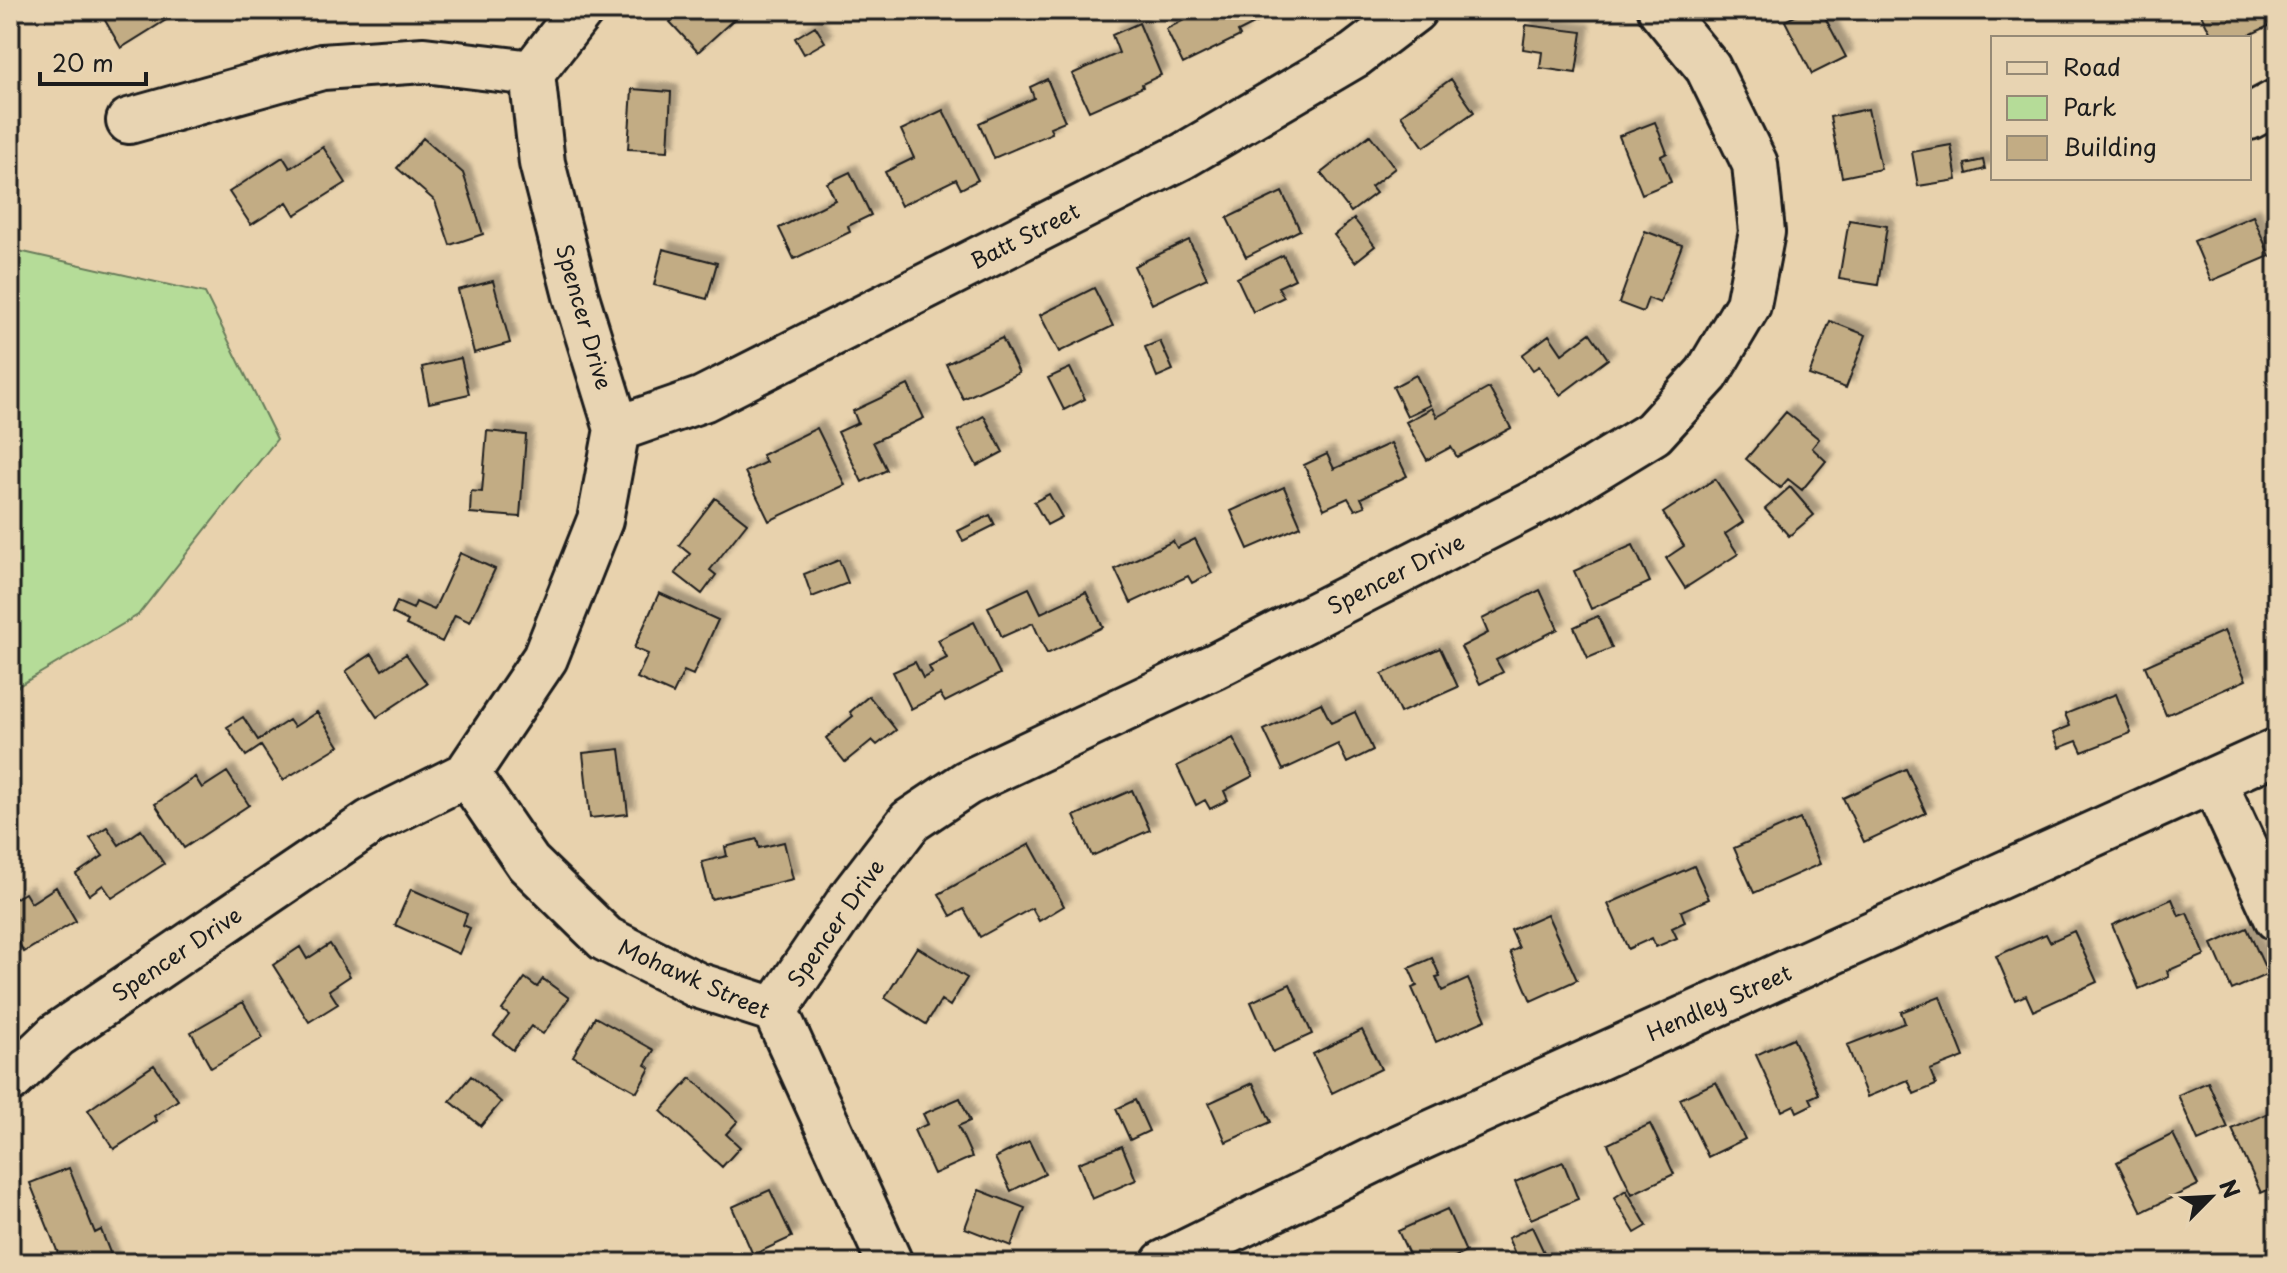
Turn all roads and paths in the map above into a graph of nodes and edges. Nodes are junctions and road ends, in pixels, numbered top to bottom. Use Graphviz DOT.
graph roads {
  1 [pos="581,10"];
  2 [pos="1414,10"];
  3 [pos="1661,10"];
  4 [pos="532,73"];
  5 [pos="2277,102"];
  6 [pos="2251,116"];
  7 [pos="129,121"];
  8 [pos="617,429"];
  9 [pos="2277,751"];
  10 [pos="467,774"];
  11 [pos="2213,780"];
  12 [pos="2277,918"];
  13 [pos="775,1010"];
  14 [pos="10,1080"];
  15 [pos="890,1263"];
  16 [pos="1164,1263"];
  1 -- 4 [label="street"];
  2 -- 8 [label="street, Batt Street"];
  3 -- 13 [label="street, Spencer Drive"];
  4 -- 7 [label="street"];
  4 -- 8 [label="street, Spencer Drive"];
  5 -- 6 [label="street"];
  8 -- 10 [label="street, Spencer Drive"];
  9 -- 11 [label="street, Hendley Street"];
  10 -- 13 [label="street, Mohawk Street"];
  10 -- 14 [label="street, Spencer Drive"];
  11 -- 12 [label="street"];
  11 -- 16 [label="street, Hendley Street"];
  13 -- 15 [label="street, Mohawk Street"];
}
